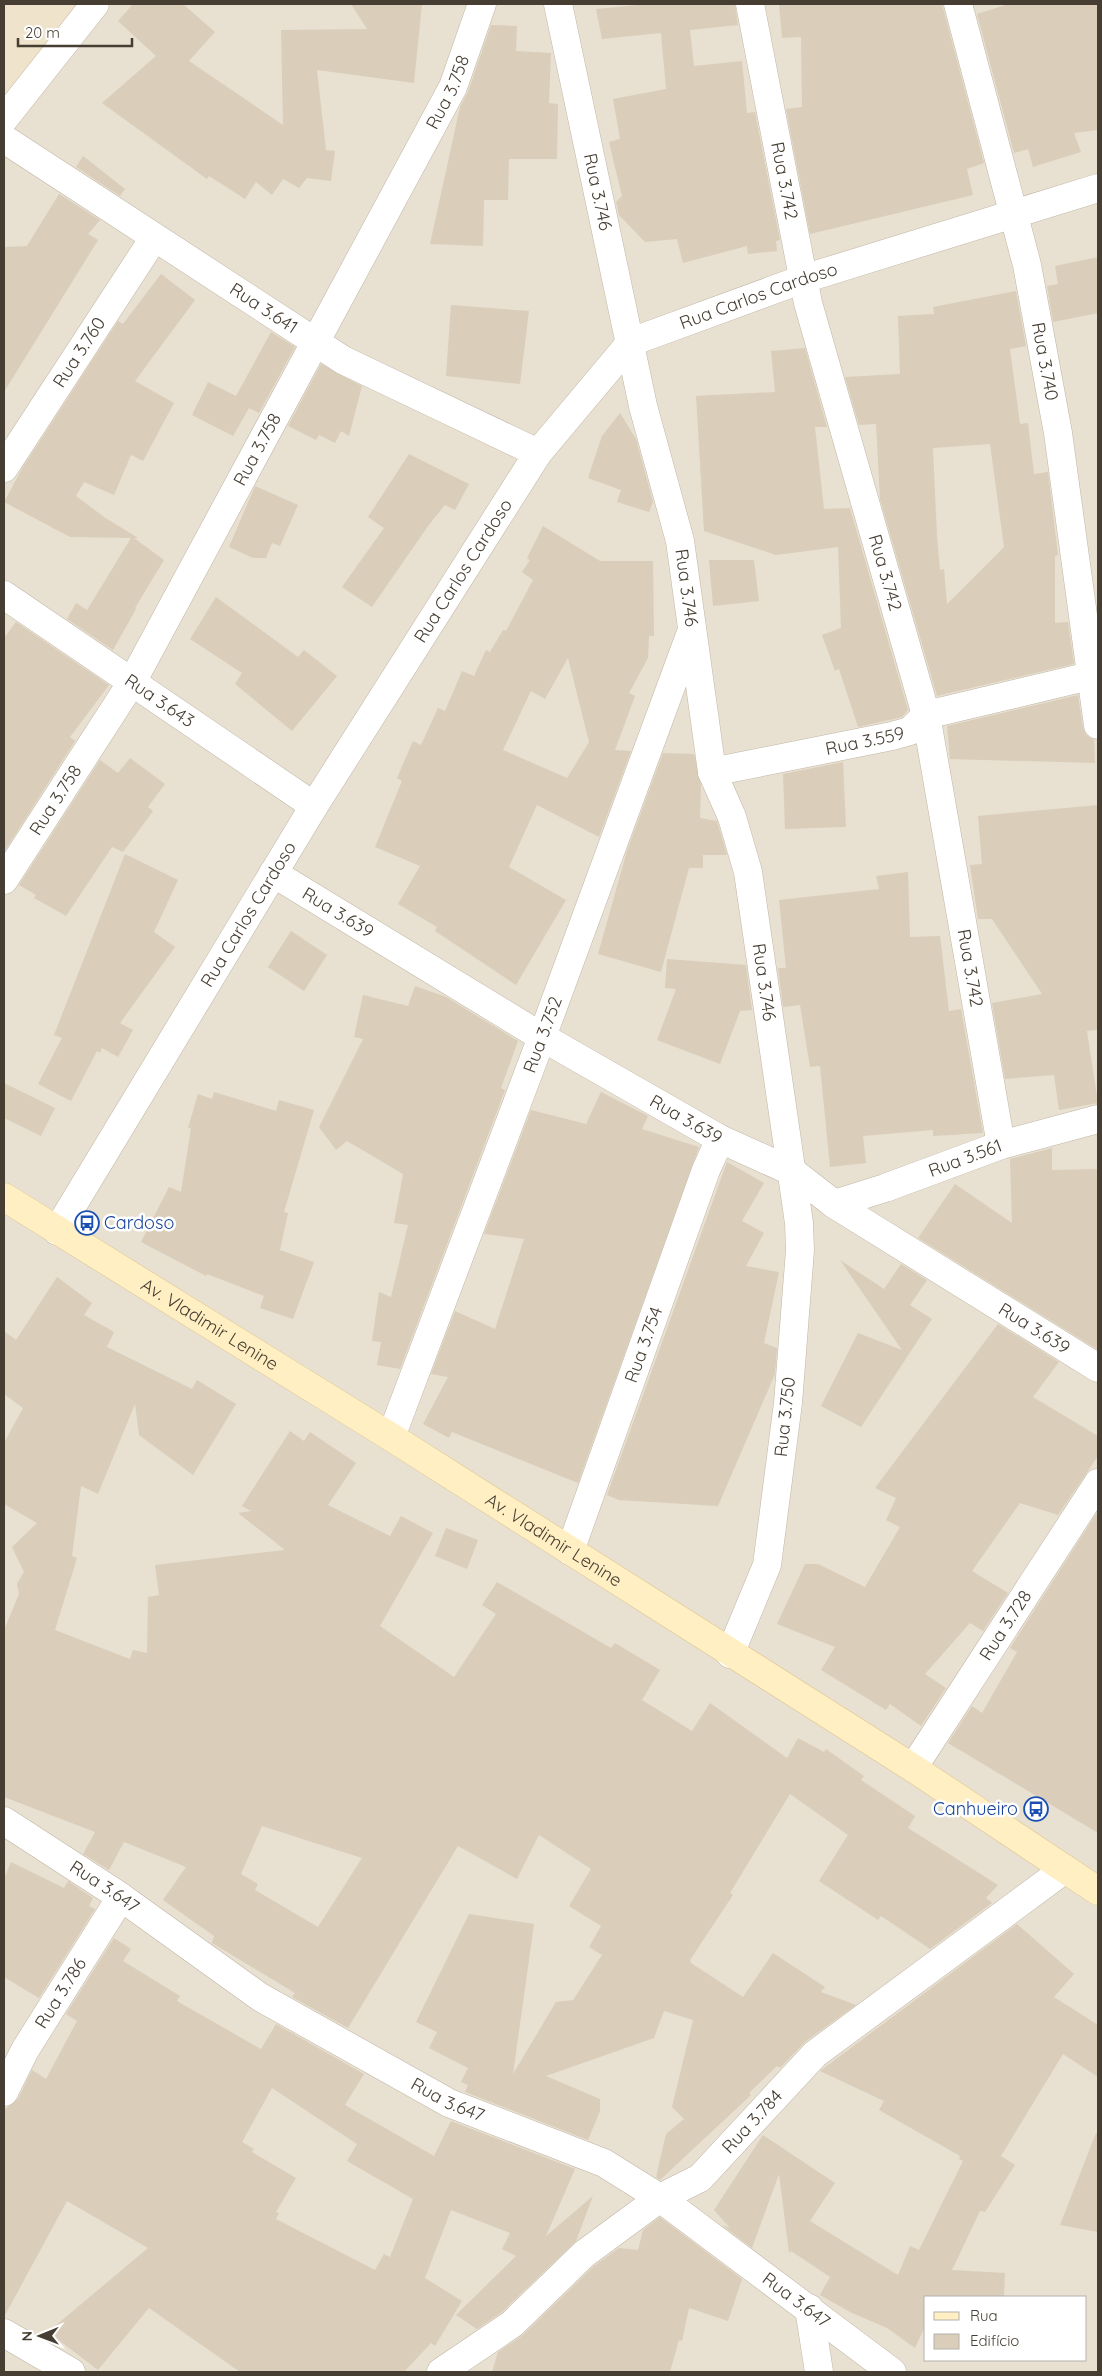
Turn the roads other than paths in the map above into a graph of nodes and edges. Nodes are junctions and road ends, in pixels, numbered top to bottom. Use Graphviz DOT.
graph roads {
  1 [pos="95,4"];
  2 [pos="482,4"];
  3 [pos="558,4"];
  4 [pos="750,4"];
  5 [pos="958,4"];
  6 [pos="4,119"];
  7 [pos="4,139"];
  8 [pos="1098,188"];
  9 [pos="1015,214"];
  10 [pos="154,238"];
  11 [pos="803,279"];
  12 [pos="630,342"];
  13 [pos="315,344"];
  14 [pos="538,453"];
  15 [pos="4,468"];
  16 [pos="4,595"];
  17 [pos="691,631"];
  18 [pos="1095,675"];
  19 [pos="132,682"];
  20 [pos="926,715"];
  21 [pos="1098,725"];
  22 [pos="712,772"];
  23 [pos="314,806"];
  24 [pos="274,873"];
  25 [pos="4,880"];
  26 [pos="542,1037"];
  27 [pos="1098,1119"];
  28 [pos="720,1139"];
  29 [pos="1002,1145"];
  30 [pos="793,1172"];
  31 [pos="4,1197"];
  32 [pos="834,1204"];
  33 [pos="56,1231"];
  34 [pos="1098,1368"];
  35 [pos="391,1437"];
  36 [pos="1098,1483"];
  37 [pos="570,1552"];
  38 [pos="730,1654"];
  39 [pos="913,1768"];
  40 [pos="4,1821"];
  41 [pos="1065,1869"];
  42 [pos="1098,1891"];
  43 [pos="121,1897"];
  44 [pos="4,2092"];
  45 [pos="660,2198"];
  46 [pos="809,2308"];
  47 [pos="4,2333"];
  48 [pos="71,2372"];
  49 [pos="441,2372"];
  50 [pos="819,2372"];
  51 [pos="892,2372"];
  1 -- 6 [label="street"];
  2 -- 13 [label="street, Rua 3.758"];
  3 -- 12 [label="street, Rua 3.746"];
  4 -- 11 [label="street, Rua 3.742"];
  5 -- 9 [label="street, Rua 3.740"];
  7 -- 10 [label="street, Rua 3.641"];
  8 -- 9 [label="street, Rua Carlos Cardoso"];
  9 -- 11 [label="street, Rua Carlos Cardoso"];
  9 -- 18 [label="street, Rua 3.740"];
  10 -- 13 [label="street, Rua 3.641"];
  10 -- 15 [label="street, Rua 3.760"];
  11 -- 12 [label="street, Rua Carlos Cardoso"];
  11 -- 20 [label="street, Rua 3.742"];
  12 -- 14 [label="street, Rua Carlos Cardoso"];
  12 -- 17 [label="street, Rua 3.746"];
  13 -- 14 [label="street, Rua 3.641"];
  13 -- 19 [label="street, Rua 3.758"];
  14 -- 23 [label="street, Rua Carlos Cardoso"];
  16 -- 19 [label="street, Rua 3.643"];
  17 -- 22 [label="street, Rua 3.746"];
  17 -- 26 [label="street, Rua 3.752"];
  18 -- 20 [label="street, Rua 3.559"];
  18 -- 21 [label="street, Rua 3.740"];
  19 -- 23 [label="street, Rua 3.643"];
  19 -- 25 [label="street, Rua 3.758"];
  20 -- 22 [label="street, Rua 3.559"];
  20 -- 29 [label="street, Rua 3.742"];
  22 -- 30 [label="street, Rua 3.746"];
  23 -- 24 [label="street, Rua Carlos Cardoso"];
  24 -- 26 [label="street, Rua 3.639"];
  24 -- 33 [label="street, Rua Carlos Cardoso"];
  26 -- 28 [label="street, Rua 3.639"];
  26 -- 35 [label="street, Rua 3.752"];
  27 -- 29 [label="street, Rua 3.561"];
  28 -- 30 [label="street, Rua 3.639"];
  28 -- 37 [label="street, Rua 3.754"];
  29 -- 32 [label="street, Rua 3.561"];
  30 -- 32 [label="street, Rua 3.639"];
  30 -- 38 [label="street, Rua 3.750"];
  31 -- 33 [label="main road, Av. Vladimir Lenine"];
  32 -- 34 [label="street, Rua 3.639"];
  33 -- 35 [label="main road, Av. Vladimir Lenine"];
  35 -- 37 [label="main road, Av. Vladimir Lenine"];
  36 -- 39 [label="street, Rua 3.728"];
  37 -- 38 [label="main road, Av. Vladimir Lenine"];
  38 -- 39 [label="main road, Av. Vladimir Lenine"];
  39 -- 41 [label="main road, Av. Vladimir Lenine"];
  40 -- 43 [label="street, Rua 3.647"];
  41 -- 42 [label="main road, Av. Vladimir Lenine"];
  41 -- 45 [label="street, Rua 3.784"];
  43 -- 44 [label="street, Rua 3.786"];
  43 -- 45 [label="street, Rua 3.647"];
  45 -- 46 [label="street, Rua 3.647"];
  45 -- 49 [label="street, Rua 3.784"];
  46 -- 50 [label="street"];
  46 -- 51 [label="street, Rua 3.647"];
  47 -- 48 [label="street"];
}
